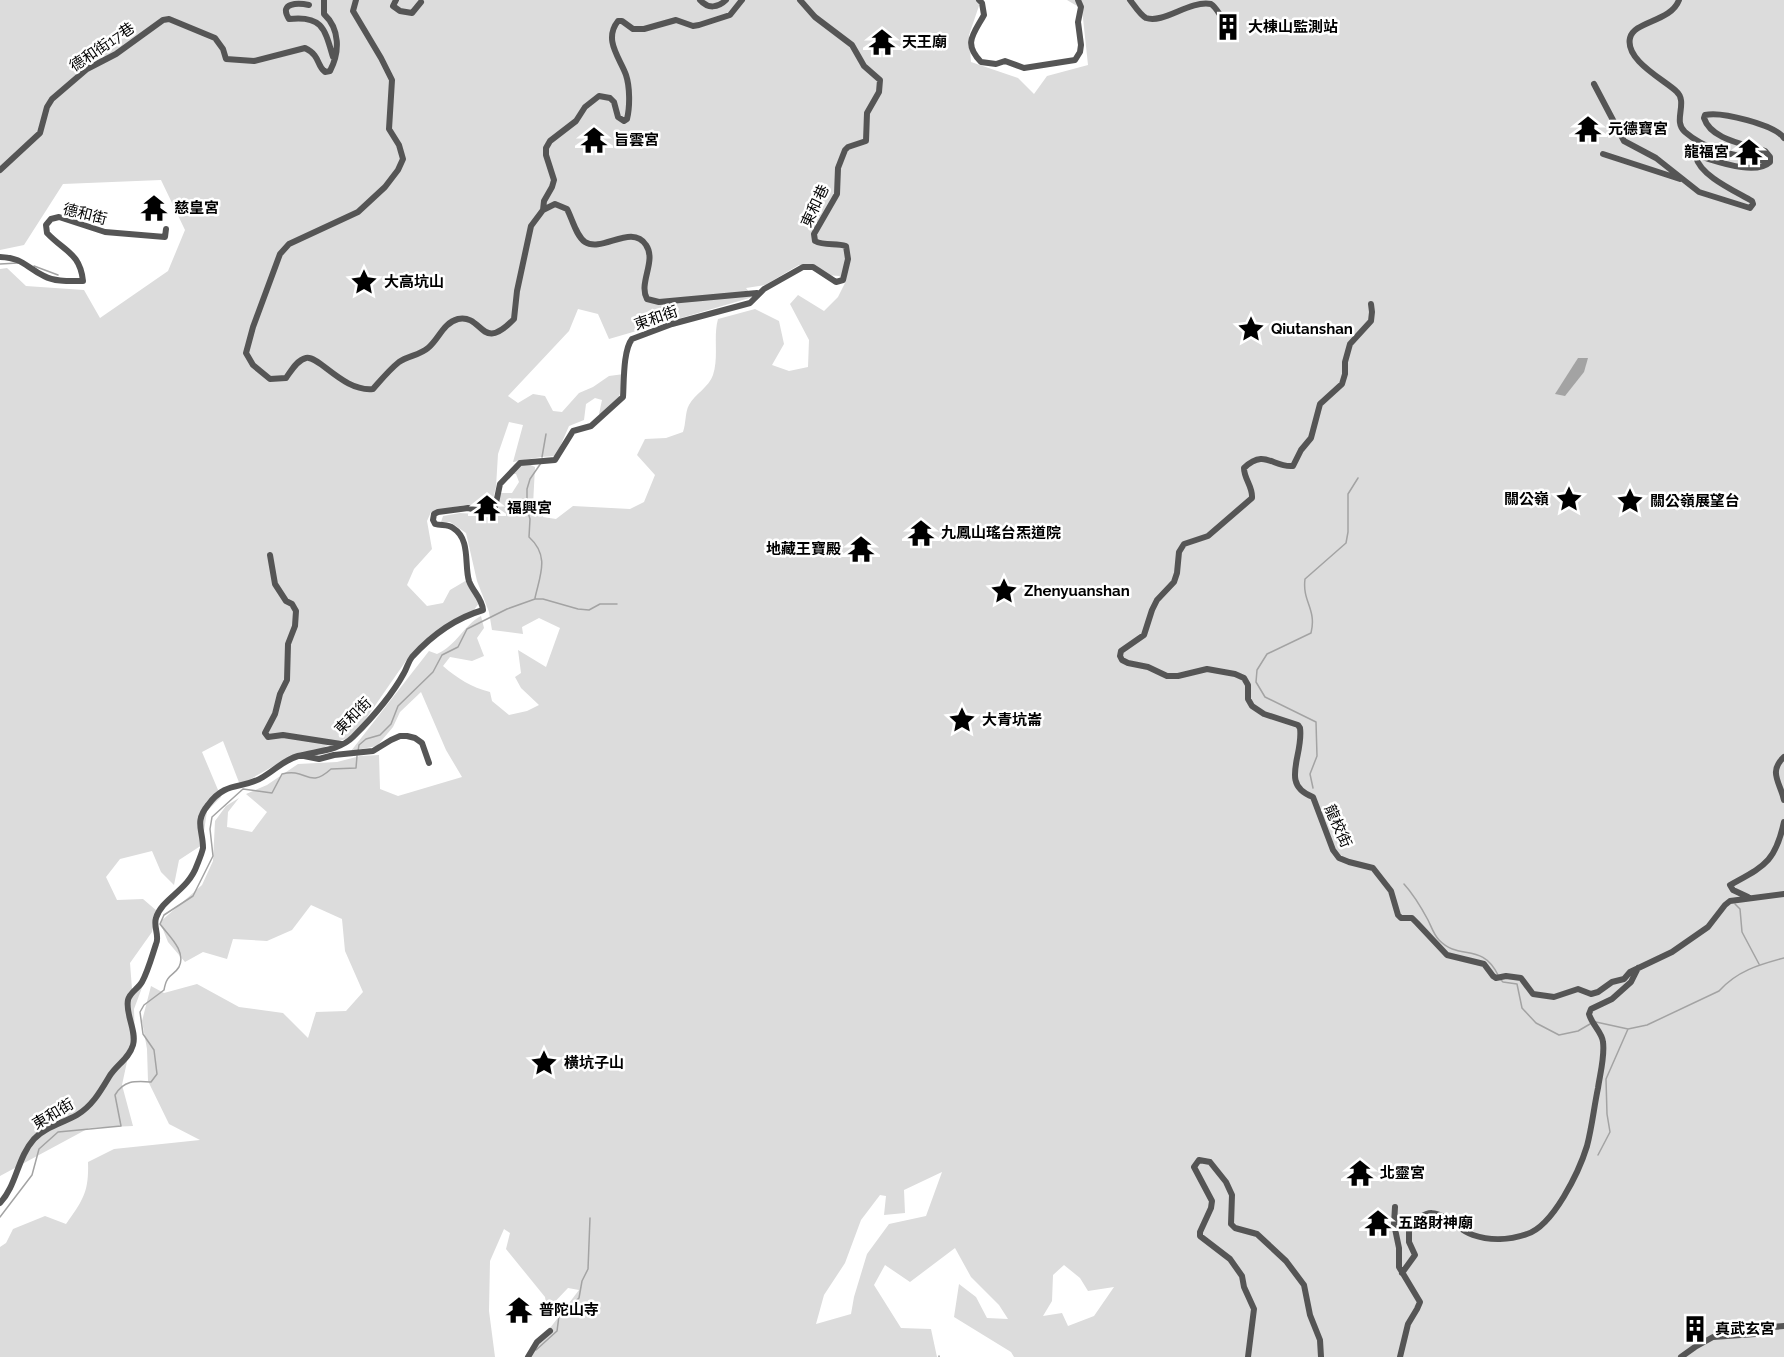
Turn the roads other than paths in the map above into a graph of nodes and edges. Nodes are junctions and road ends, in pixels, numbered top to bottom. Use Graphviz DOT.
graph roads {
  1 [pos="324,0"];
  2 [pos="356,0"];
  3 [pos="396,0"];
  4 [pos="700,0"];
  5 [pos="726,0"];
  6 [pos="742,0"];
  7 [pos="800,0"];
  8 [pos="979,0"];
  9 [pos="1078,0"];
  10 [pos="1130,0"];
  11 [pos="1679,0"];
  12 [pos="421,2"];
  13 [pos="309,5"];
  14 [pos="1232,19"];
  15 [pos="334,61"];
  16 [pos="1594,84"];
  17 [pos="1784,138"];
  18 [pos="1603,154"];
  19 [pos="1770,162"];
  20 [pos="0,170"];
  21 [pos="1683,180"];
  22 [pos="543,210"];
  23 [pos="166,229"];
  24 [pos="0,257"];
  25 [pos="757,293"];
  26 [pos="1371,304"];
  27 [pos="270,555"];
  28 [pos="344,744"];
  29 [pos="302,755"];
  30 [pos="1784,757"];
  31 [pos="429,763"];
  32 [pos="1784,800"];
  33 [pos="1784,822"];
  34 [pos="1784,894"];
  35 [pos="1749,898"];
  36 [pos="1639,967"];
  37 [pos="0,1203"];
  38 [pos="1395,1207"];
  39 [pos="1402,1273"];
  40 [pos="1784,1326"];
  41 [pos="550,1331"];
  42 [pos="528,1357"];
  43 [pos="1248,1357"];
  44 [pos="1321,1357"];
  45 [pos="1400,1357"];
  46 [pos="1681,1357"];
  1 -- 15 [label="street"];
  2 -- 22 [label="street"];
  3 -- 12 [label="street"];
  4 -- 5 [label="street"];
  6 -- 22 [label="street"];
  7 -- 25 [label="street, 東和巷"];
  8 -- 9 [label="street"];
  10 -- 14 [label="street"];
  11 -- 19 [label="street"];
  13 -- 15 [label="street"];
  15 -- 20 [label="street, 德和街17巷"];
  16 -- 21 [label="street"];
  17 -- 19 [label="street"];
  18 -- 21 [label="street"];
  19 -- 21 [label="street"];
  22 -- 25 [label="street, 東和街"];
  23 -- 24 [label="street, 德和街"];
  25 -- 28 [label="street, 東和街"];
  26 -- 36 [label="street, 龍校街"];
  27 -- 28 [label="street"];
  28 -- 29 [label="street, 東和街"];
  29 -- 31 [label="street"];
  29 -- 37 [label="street, 東和街"];
  30 -- 32 [label="street"];
  33 -- 35 [label="street"];
  34 -- 35 [label="street, 龍校街"];
  35 -- 36 [label="street, 龍校街"];
  36 -- 39 [label="street"];
  38 -- 39 [label="street"];
  39 -- 45 [label="street"];
  40 -- 46 [label="street"];
  41 -- 42 [label="street"];
  43 -- 44 [label="street"];
}
